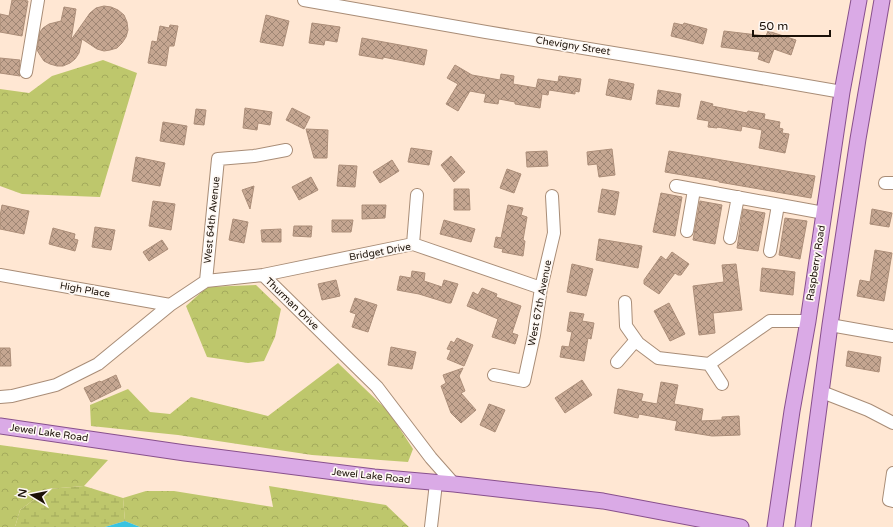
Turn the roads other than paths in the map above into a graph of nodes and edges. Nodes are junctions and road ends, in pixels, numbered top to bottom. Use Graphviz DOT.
graph roads {
  1 [pos="38,0"];
  2 [pos="304,0"];
  3 [pos="859,0"];
  4 [pos="882,0"];
  5 [pos="26,72"];
  6 [pos="842,92"];
  7 [pos="286,150"];
  8 [pos="676,186"];
  9 [pos="694,190"];
  10 [pos="418,195"];
  11 [pos="552,196"];
  12 [pos="738,198"];
  13 [pos="778,205"];
  14 [pos="824,213"];
  15 [pos="687,231"];
  16 [pos="730,238"];
  17 [pos="412,244"];
  18 [pos="770,251"];
  19 [pos="0,275"];
  20 [pos="263,275"];
  21 [pos="206,281"];
  22 [pos="541,288"];
  23 [pos="626,302"];
  24 [pos="170,305"];
  25 [pos="808,321"];
  26 [pos="830,325"];
  27 [pos="893,336"];
  28 [pos="636,340"];
  29 [pos="617,362"];
  30 [pos="709,364"];
  31 [pos="494,375"];
  32 [pos="722,384"];
  33 [pos="822,392"];
  34 [pos="0,397"];
  35 [pos="893,423"];
  36 [pos="0,426"];
  37 [pos="893,473"];
  38 [pos="436,483"];
  39 [pos="454,484"];
  40 [pos="893,501"];
  41 [pos="703,524"];
  42 [pos="431,527"];
  43 [pos="741,527"];
  44 [pos="775,527"];
  45 [pos="803,527"];
  1 -- 5 [label="street"];
  2 -- 6 [label="street, Chevigny Street"];
  3 -- 6 [label="main road, Raspberry Road"];
  4 -- 26 [label="main road"];
  6 -- 14 [label="main road, Raspberry Road"];
  7 -- 21 [label="street, West 64th Avenue"];
  8 -- 9 [label="street"];
  9 -- 12 [label="street"];
  9 -- 15 [label="street"];
  10 -- 17 [label="street"];
  11 -- 22 [label="street, West 67th Avenue"];
  12 -- 13 [label="street"];
  12 -- 16 [label="street"];
  13 -- 14 [label="street"];
  13 -- 18 [label="street"];
  14 -- 25 [label="main road, Raspberry Road"];
  17 -- 20 [label="street, Bridget Drive"];
  17 -- 22 [label="street, Bridget Drive"];
  19 -- 24 [label="street, High Place"];
  20 -- 21 [label="street, Thurman Drive"];
  20 -- 39 [label="street, Thurman Drive"];
  21 -- 24 [label="street, Thurman Drive"];
  22 -- 31 [label="street, West 67th Avenue"];
  23 -- 28 [label="street"];
  24 -- 34 [label="street, Thurman Drive"];
  25 -- 30 [label="street"];
  25 -- 44 [label="main road, Raspberry Road"];
  26 -- 27 [label="street"];
  26 -- 33 [label="main road"];
  28 -- 29 [label="street"];
  28 -- 30 [label="street"];
  30 -- 32 [label="street"];
  33 -- 35 [label="street"];
  33 -- 45 [label="main road"];
  36 -- 38 [label="main road, Jewel Lake Road"];
  37 -- 40 [label="street"];
  38 -- 39 [label="main road, Jewel Lake Road"];
  38 -- 42 [label="street"];
  39 -- 41 [label="main road, Jewel Lake Road"];
  41 -- 43 [label="main road, Jewel Lake Road"];
}
